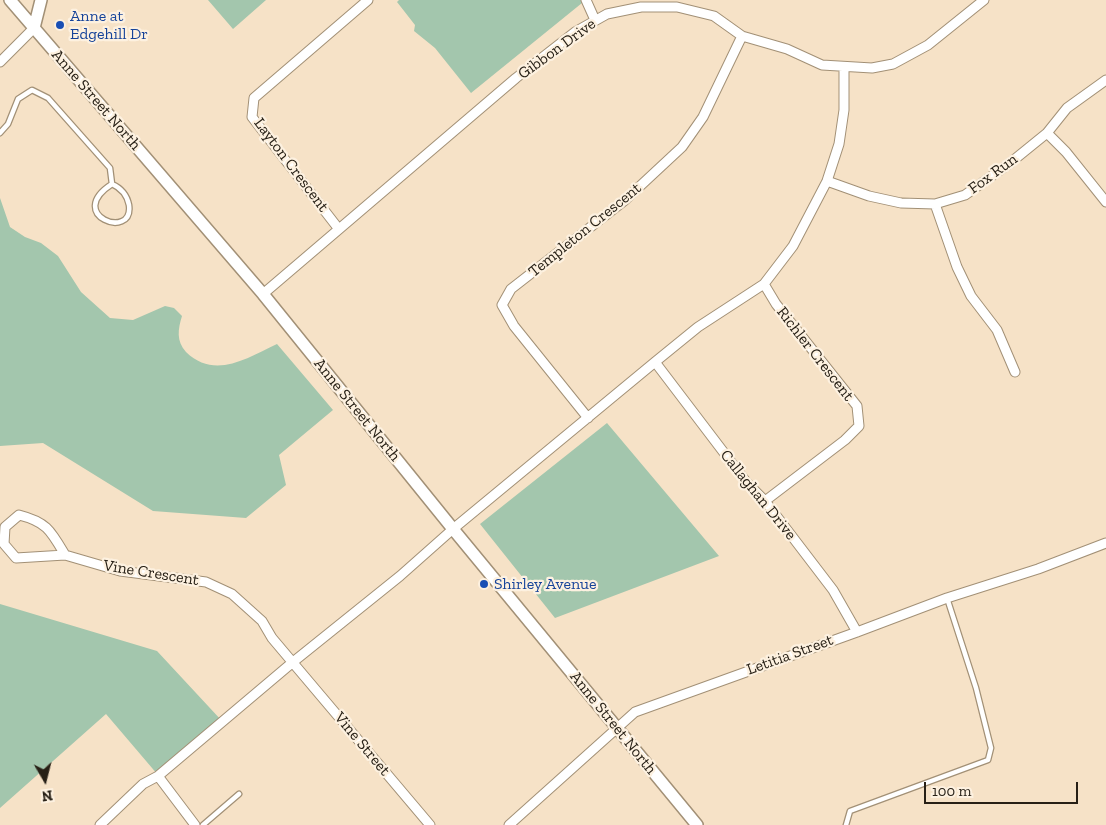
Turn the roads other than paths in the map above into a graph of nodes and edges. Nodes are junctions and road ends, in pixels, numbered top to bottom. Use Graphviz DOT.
graph roads {
  1 [pos="10,0"];
  2 [pos="40,0"];
  3 [pos="368,0"];
  4 [pos="586,0"];
  5 [pos="984,0"];
  6 [pos="595,20"];
  7 [pos="34,28"];
  8 [pos="742,36"];
  9 [pos="0,62"];
  10 [pos="844,67"];
  11 [pos="1106,80"];
  12 [pos="1047,132"];
  13 [pos="0,133"];
  14 [pos="827,182"];
  15 [pos="112,184"];
  16 [pos="1106,202"];
  17 [pos="935,204"];
  18 [pos="338,228"];
  19 [pos="764,284"];
  20 [pos="263,294"];
  21 [pos="655,362"];
  22 [pos="1015,372"];
  23 [pos="588,418"];
  24 [pos="765,501"];
  25 [pos="453,529"];
  26 [pos="1106,543"];
  27 [pos="65,554"];
  28 [pos="947,598"];
  29 [pos="857,632"];
  30 [pos="293,662"];
  31 [pos="617,728"];
  32 [pos="158,776"];
  33 [pos="240,794"];
  34 [pos="100,825"];
  35 [pos="195,825"];
  36 [pos="203,825"];
  37 [pos="430,825"];
  38 [pos="509,825"];
  39 [pos="697,825"];
  40 [pos="846,825"];
  1 -- 7 [label="street, Anne Street North"];
  2 -- 7 [label="street"];
  3 -- 18 [label="street, Layton Crescent"];
  4 -- 6 [label="street"];
  5 -- 10 [label="street, Gibbon Drive"];
  6 -- 8 [label="street, Gibbon Drive"];
  6 -- 18 [label="street, Gibbon Drive"];
  7 -- 9 [label="street"];
  7 -- 20 [label="street, Anne Street North"];
  8 -- 10 [label="street, Gibbon Drive"];
  8 -- 23 [label="street, Templeton Crescent"];
  10 -- 14 [label="street"];
  11 -- 12 [label="street, Fox Run"];
  12 -- 16 [label="street"];
  12 -- 17 [label="street, Fox Run"];
  13 -- 15 [label="lane"];
  14 -- 17 [label="street, Fox Run"];
  14 -- 19 [label="street"];
  15 -- 15 [label="lane"];
  17 -- 22 [label="street"];
  18 -- 20 [label="street, Gibbon Drive"];
  19 -- 21 [label="street"];
  19 -- 24 [label="street, Richler Crescent"];
  20 -- 25 [label="street, Anne Street North"];
  21 -- 23 [label="street"];
  21 -- 24 [label="street, Callaghan Drive"];
  23 -- 25 [label="street"];
  24 -- 29 [label="street, Callaghan Drive"];
  25 -- 30 [label="street"];
  25 -- 31 [label="street, Anne Street North"];
  26 -- 28 [label="street, Letitia Street"];
  27 -- 27 [label="street, Vine Crescent"];
  27 -- 30 [label="street, Vine Crescent"];
  28 -- 29 [label="street, Letitia Street"];
  28 -- 40 [label="lane"];
  29 -- 31 [label="street, Letitia Street"];
  30 -- 32 [label="street"];
  30 -- 37 [label="street, Vine Street"];
  31 -- 38 [label="street, Letitia Street"];
  31 -- 39 [label="street, Anne Street North"];
  32 -- 34 [label="street"];
  32 -- 35 [label="street"];
  33 -- 36 [label="lane"];
}
